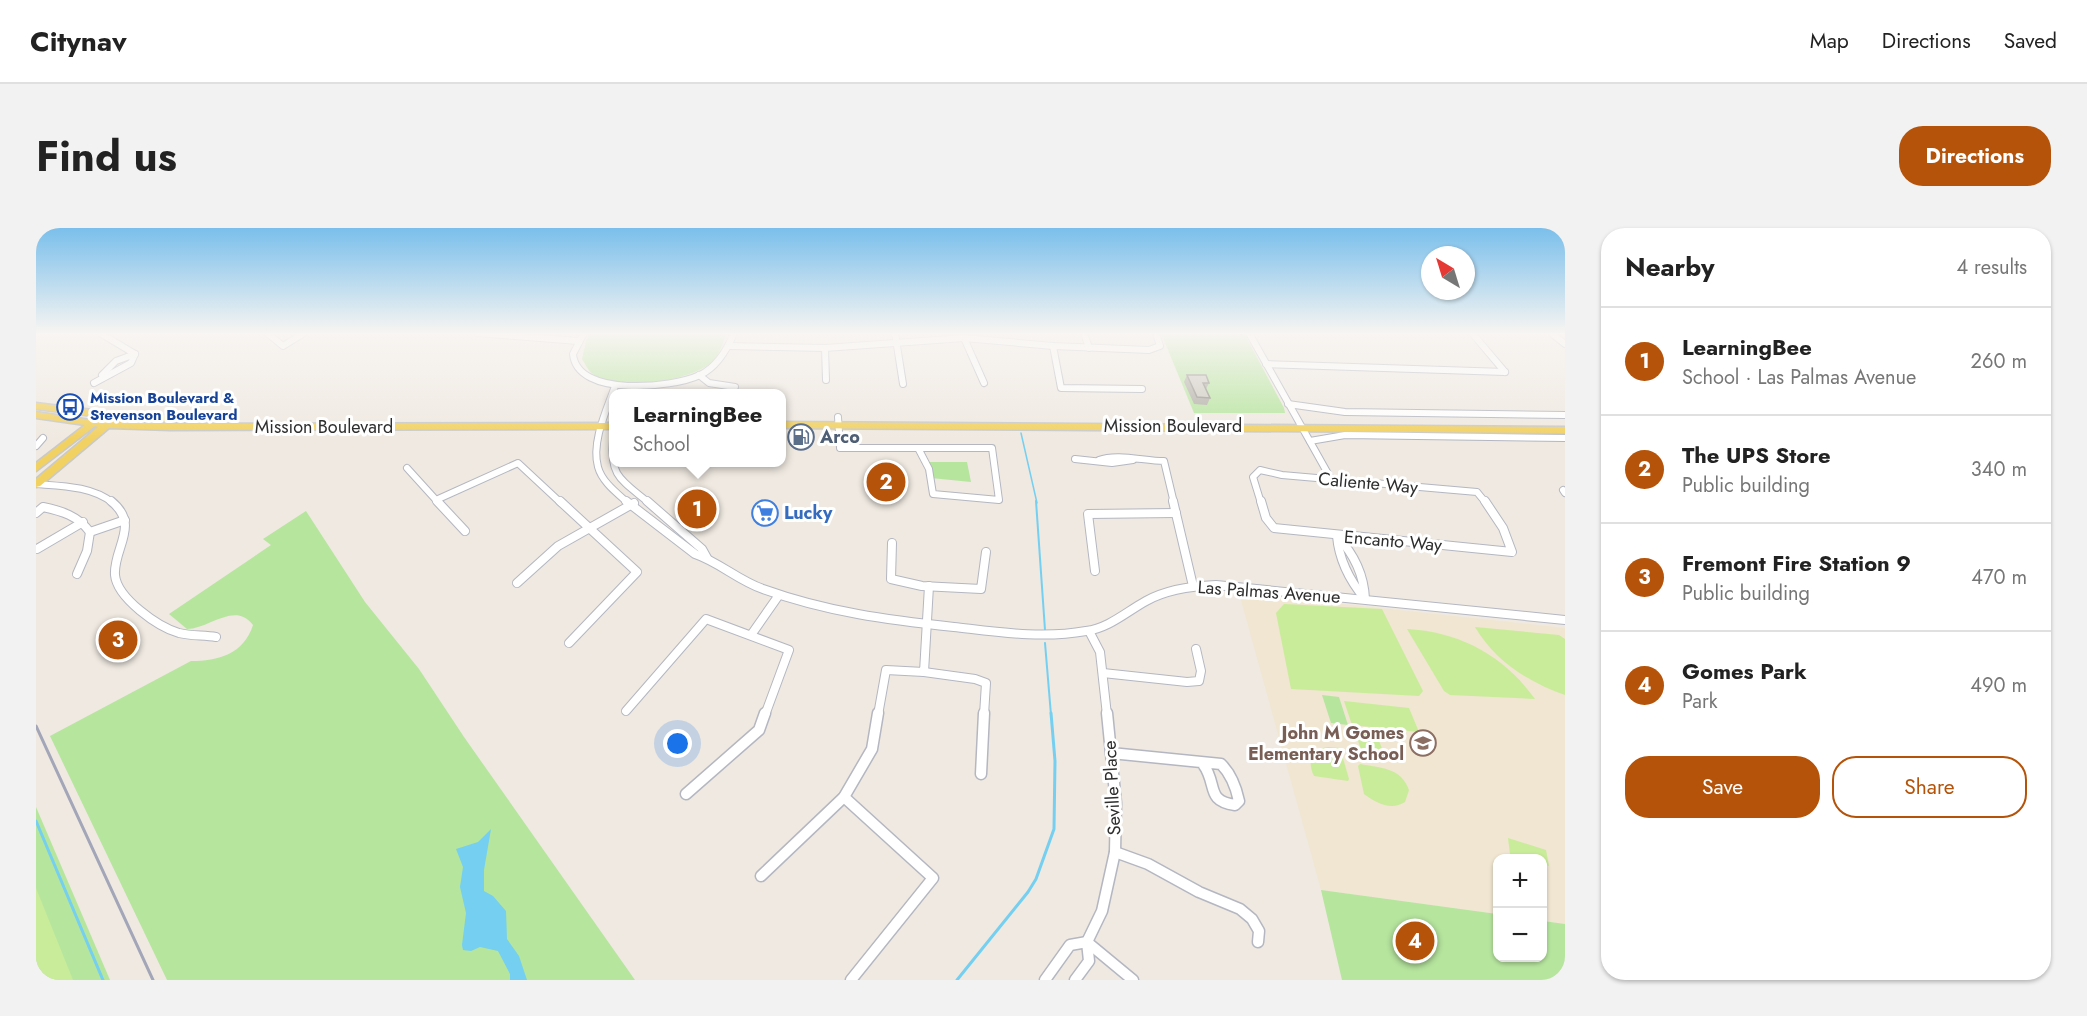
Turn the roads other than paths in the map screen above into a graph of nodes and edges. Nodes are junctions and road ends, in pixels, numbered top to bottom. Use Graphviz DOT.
graph roads {
  1 [pos="121,368"];
  2 [pos="578,368"];
  3 [pos="708,368"];
  4 [pos="826,368"];
  5 [pos="900,368"];
  6 [pos="977,368"];
  7 [pos="1057,368"];
  8 [pos="1268,368"];
  9 [pos="1388,368"];
  10 [pos="1502,368"];
  11 [pos="699,375"];
  12 [pos="826,380"];
  13 [pos="97,381"];
  14 [pos="984,383"];
  15 [pos="903,384"];
  16 [pos="615,386"];
  17 [pos="735,387"];
  18 [pos="614,389"];
  19 [pos="621,389"];
  20 [pos="629,389"];
  21 [pos="1142,390"];
  22 [pos="1288,404"];
  23 [pos="36,406"];
  24 [pos="36,414"];
  25 [pos="1565,415"];
  26 [pos="117,416"];
  27 [pos="786,417"];
  28 [pos="838,421"];
  29 [pos="92,422"];
  30 [pos="609,422"];
  31 [pos="1300,423"];
  32 [pos="1565,423"];
  33 [pos="107,424"];
  34 [pos="786,425"];
  35 [pos="1565,430"];
  36 [pos="76,435"];
  37 [pos="39,438"];
  38 [pos="1565,438"];
  39 [pos="1310,441"];
  40 [pos="36,446"];
  41 [pos="918,448"];
  42 [pos="1075,459"];
  43 [pos="613,467"];
  44 [pos="36,468"];
  45 [pos="407,468"];
  46 [pos="36,475"];
  47 [pos="1331,479"];
  48 [pos="36,484"];
  49 [pos="642,499"];
  50 [pos="436,500"];
  51 [pos="630,505"];
  52 [pos="36,513"];
  53 [pos="1176,513"];
  54 [pos="124,520"];
  55 [pos="83,522"];
  56 [pos="589,527"];
  57 [pos="1274,528"];
  58 [pos="465,531"];
  59 [pos="90,532"];
  60 [pos="1337,536"];
  61 [pos="892,543"];
  62 [pos="37,549"];
  63 [pos="986,552"];
  64 [pos="1512,552"];
  65 [pos="707,558"];
  66 [pos="1095,571"];
  67 [pos="77,574"];
  68 [pos="517,583"];
  69 [pos="929,586"];
  70 [pos="1193,586"];
  71 [pos="779,595"];
  72 [pos="1365,599"];
  73 [pos="1565,620"];
  74 [pos="927,624"];
  75 [pos="1089,631"];
  76 [pos="751,635"];
  77 [pos="216,637"];
  78 [pos="570,643"];
  79 [pos="1196,649"];
  80 [pos="924,672"];
  81 [pos="1103,673"];
  82 [pos="626,711"];
  83 [pos="1112,753"];
  84 [pos="1203,764"];
  85 [pos="981,774"];
  86 [pos="686,794"];
  87 [pos="844,797"];
  88 [pos="1115,852"];
  89 [pos="761,876"];
  90 [pos="1087,942"];
  91 [pos="1258,942"];
  92 [pos="851,980"];
  93 [pos="1045,980"];
  94 [pos="1075,980"];
  95 [pos="1133,980"];
  1 -- 13 [label="street"];
  2 -- 16 [label="street"];
  3 -- 11 [label="street"];
  4 -- 12 [label="street"];
  5 -- 15 [label="street"];
  6 -- 14 [label="street"];
  7 -- 21 [label="street"];
  8 -- 22 [label="street"];
  9 -- 10 [label="street"];
  11 -- 17 [label="street"];
  11 -- 20 [label="street"];
  16 -- 18 [label="street, Las Palmas Avenue"];
  16 -- 19 [label="street"];
  22 -- 25 [label="street"];
  22 -- 31 [label="street"];
  23 -- 26 [label="main road, Mission Boulevard"];
  24 -- 29 [label="main road, Mission Boulevard"];
  26 -- 29 [label="main road"];
  26 -- 30 [label="main road, Mission Boulevard"];
  26 -- 33 [label="main road"];
  27 -- 28 [label="main road, Mission Boulevard"];
  28 -- 31 [label="main road, Mission Boulevard"];
  28 -- 34 [label="main road, Mission Boulevard"];
  28 -- 41 [label="street"];
  29 -- 33 [label="main road, Mission Boulevard"];
  29 -- 36 [label="main road"];
  30 -- 33 [label="main road, Mission Boulevard"];
  30 -- 51 [label="street, Las Palmas Avenue"];
  31 -- 32 [label="main road, Mission Boulevard"];
  31 -- 35 [label="main road, Mission Boulevard"];
  31 -- 39 [label="street"];
  33 -- 48 [label="main road"];
  36 -- 44 [label="main road"];
  36 -- 46 [label="main road"];
  37 -- 40 [label="street"];
  38 -- 39 [label="street"];
  39 -- 47 [label="street"];
  41 -- 41 [label="street"];
  42 -- 53 [label="street"];
  43 -- 49 [label="street, Las Palmas Avenue"];
  45 -- 50 [label="street"];
  47 -- 57 [label="street, Caliente Way"];
  47 -- 64 [label="street, Caliente Way"];
  48 -- 54 [label="street"];
  49 -- 51 [label="street"];
  49 -- 65 [label="street, Las Palmas Avenue"];
  50 -- 56 [label="street"];
  50 -- 58 [label="street"];
  51 -- 56 [label="street"];
  51 -- 65 [label="street, Las Palmas Avenue"];
  52 -- 55 [label="street"];
  53 -- 66 [label="street"];
  53 -- 70 [label="street"];
  54 -- 59 [label="street"];
  54 -- 77 [label="street"];
  55 -- 59 [label="street"];
  55 -- 62 [label="street"];
  56 -- 68 [label="street"];
  56 -- 78 [label="street"];
  57 -- 60 [label="street, Encanto Way"];
  59 -- 67 [label="street"];
  60 -- 64 [label="street, Encanto Way"];
  60 -- 72 [label="street"];
  61 -- 69 [label="street"];
  63 -- 69 [label="street"];
  65 -- 71 [label="street, Las Palmas Avenue"];
  69 -- 74 [label="street"];
  70 -- 72 [label="street, Las Palmas Avenue"];
  70 -- 75 [label="street, Las Palmas Avenue"];
  71 -- 74 [label="street, Las Palmas Avenue"];
  71 -- 76 [label="street"];
  72 -- 73 [label="street, Las Palmas Avenue"];
  74 -- 75 [label="street, Las Palmas Avenue"];
  74 -- 80 [label="street"];
  75 -- 81 [label="street, Seville Place"];
  76 -- 82 [label="street"];
  76 -- 86 [label="street"];
  79 -- 81 [label="street"];
  80 -- 85 [label="street"];
  80 -- 87 [label="street"];
  81 -- 83 [label="street, Seville Place"];
  83 -- 84 [label="street"];
  83 -- 88 [label="street, Seville Place"];
  84 -- 84 [label="street"];
  87 -- 89 [label="street"];
  87 -- 92 [label="street"];
  88 -- 90 [label="street, Seville Place"];
  88 -- 91 [label="street"];
  90 -- 93 [label="street"];
  90 -- 94 [label="street, Seville Place"];
  90 -- 95 [label="street"];
}
